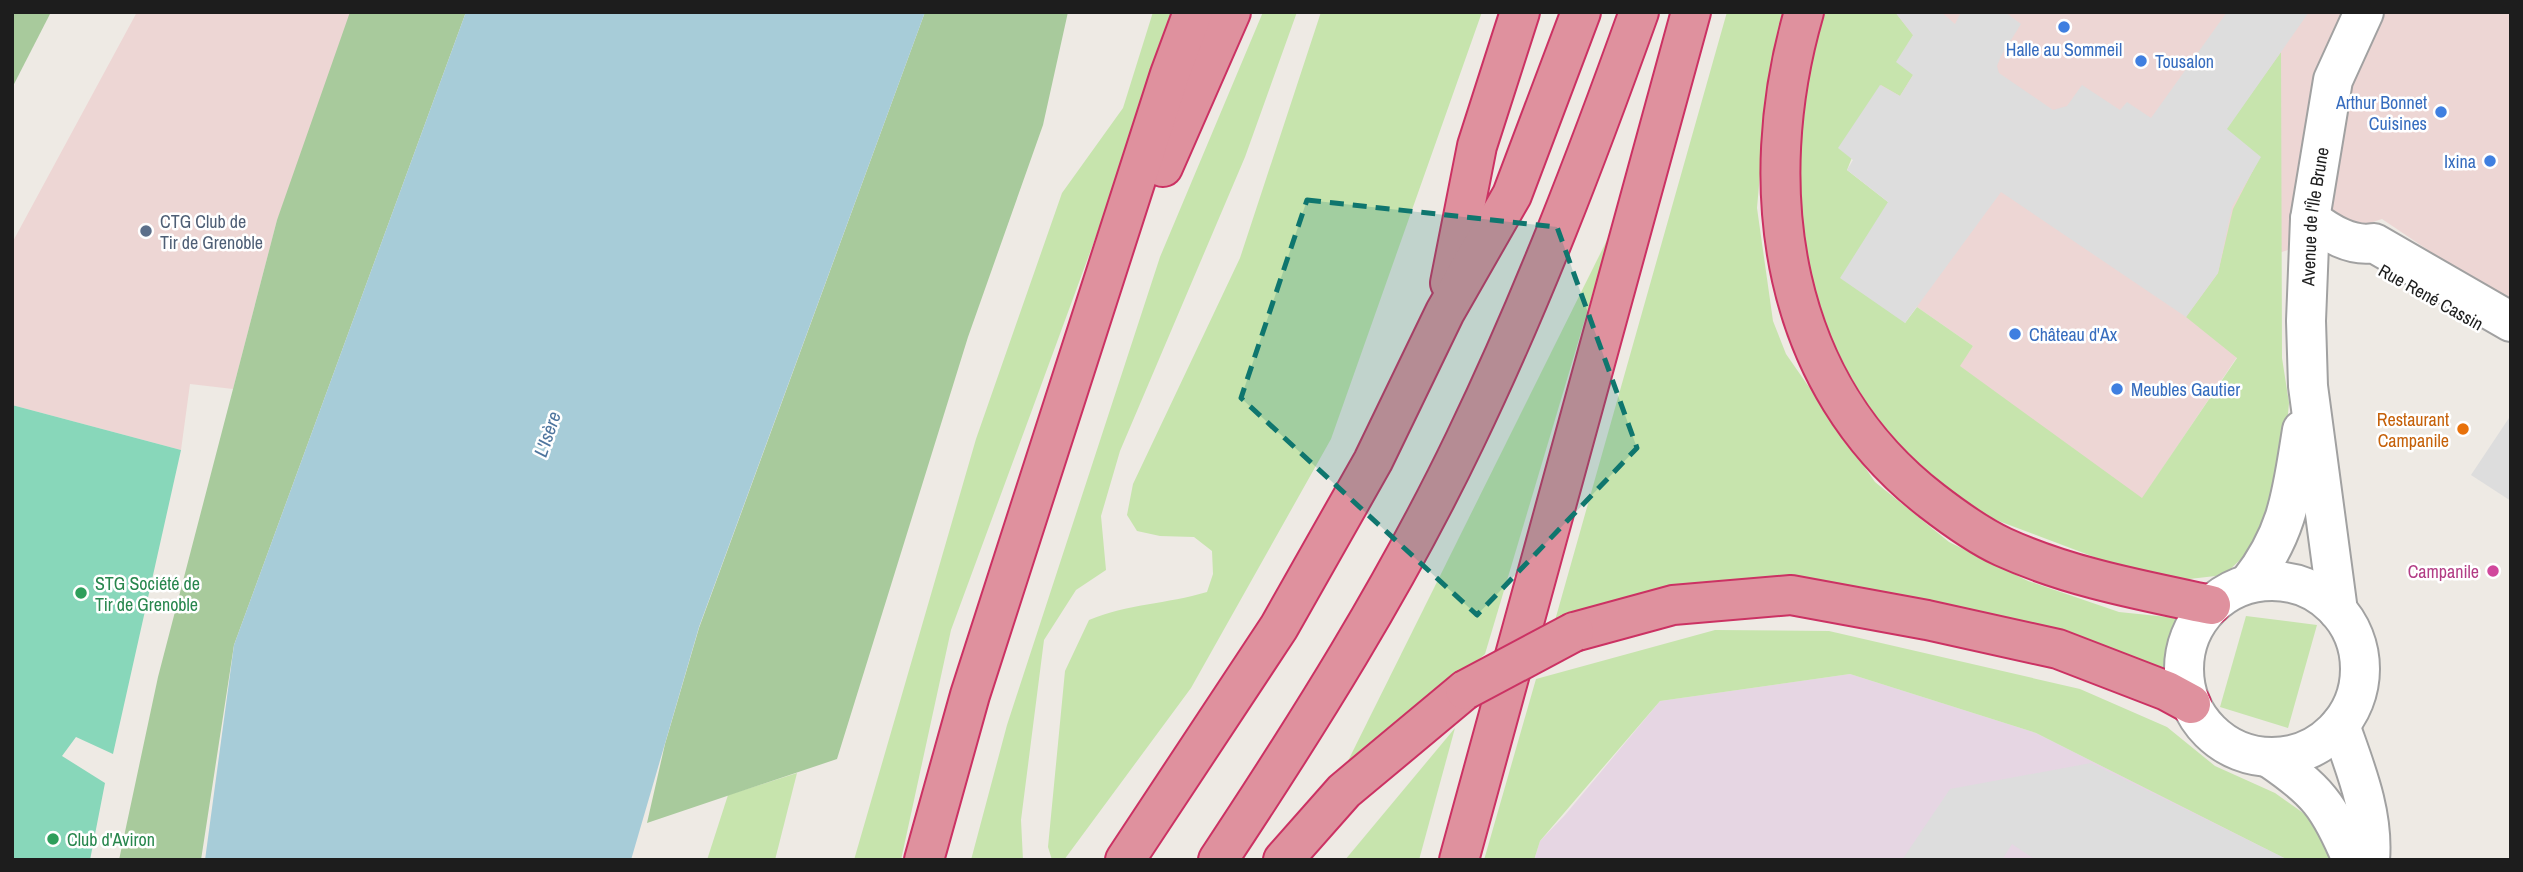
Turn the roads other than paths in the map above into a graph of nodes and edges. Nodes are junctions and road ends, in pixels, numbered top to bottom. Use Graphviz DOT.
graph roads {
  1 [pos="1193,12"];
  2 [pos="1231,12"];
  3 [pos="1520,12"];
  4 [pos="1581,12"];
  5 [pos="1639,12"];
  6 [pos="1691,12"];
  7 [pos="1804,12"];
  8 [pos="2364,12"];
  9 [pos="2310,219"];
  10 [pos="2360,245"];
  11 [pos="1445,312"];
  12 [pos="2511,322"];
  13 [pos="1088,338"];
  14 [pos="2511,341"];
  15 [pos="2308,386"];
  16 [pos="2249,583"];
  17 [pos="2211,605"];
  18 [pos="2338,611"];
  19 [pos="2191,704"];
  20 [pos="2340,725"];
  21 [pos="2268,757"];
  22 [pos="924,860"];
  23 [pos="1125,860"];
  24 [pos="1218,860"];
  25 [pos="1283,860"];
  26 [pos="1459,860"];
  27 [pos="2351,860"];
  28 [pos="2370,860"];
  1 -- 13 [label="highway"];
  2 -- 13 [label="highway"];
  3 -- 11 [label="highway"];
  4 -- 11 [label="highway"];
  5 -- 24 [label="highway"];
  6 -- 26 [label="highway"];
  7 -- 17 [label="highway"];
  8 -- 9 [label="street, Avenue de l'Île Brune"];
  9 -- 10 [label="street, Rue René Cassin"];
  9 -- 15 [label="street, Avenue de l'Île Brune"];
  10 -- 12 [label="street, Rue René Cassin"];
  10 -- 14 [label="street, Rue René Cassin"];
  11 -- 23 [label="highway"];
  13 -- 22 [label="highway"];
  15 -- 16 [label="street, Avenue de l'Île Brune"];
  15 -- 18 [label="street, Avenue de l'Île Brune"];
  16 -- 17 [label="street"];
  16 -- 18 [label="street"];
  17 -- 19 [label="street"];
  18 -- 20 [label="street"];
  19 -- 21 [label="street"];
  19 -- 25 [label="highway, bridge"];
  20 -- 21 [label="street"];
  20 -- 28 [label="street"];
  21 -- 27 [label="street"];
}
